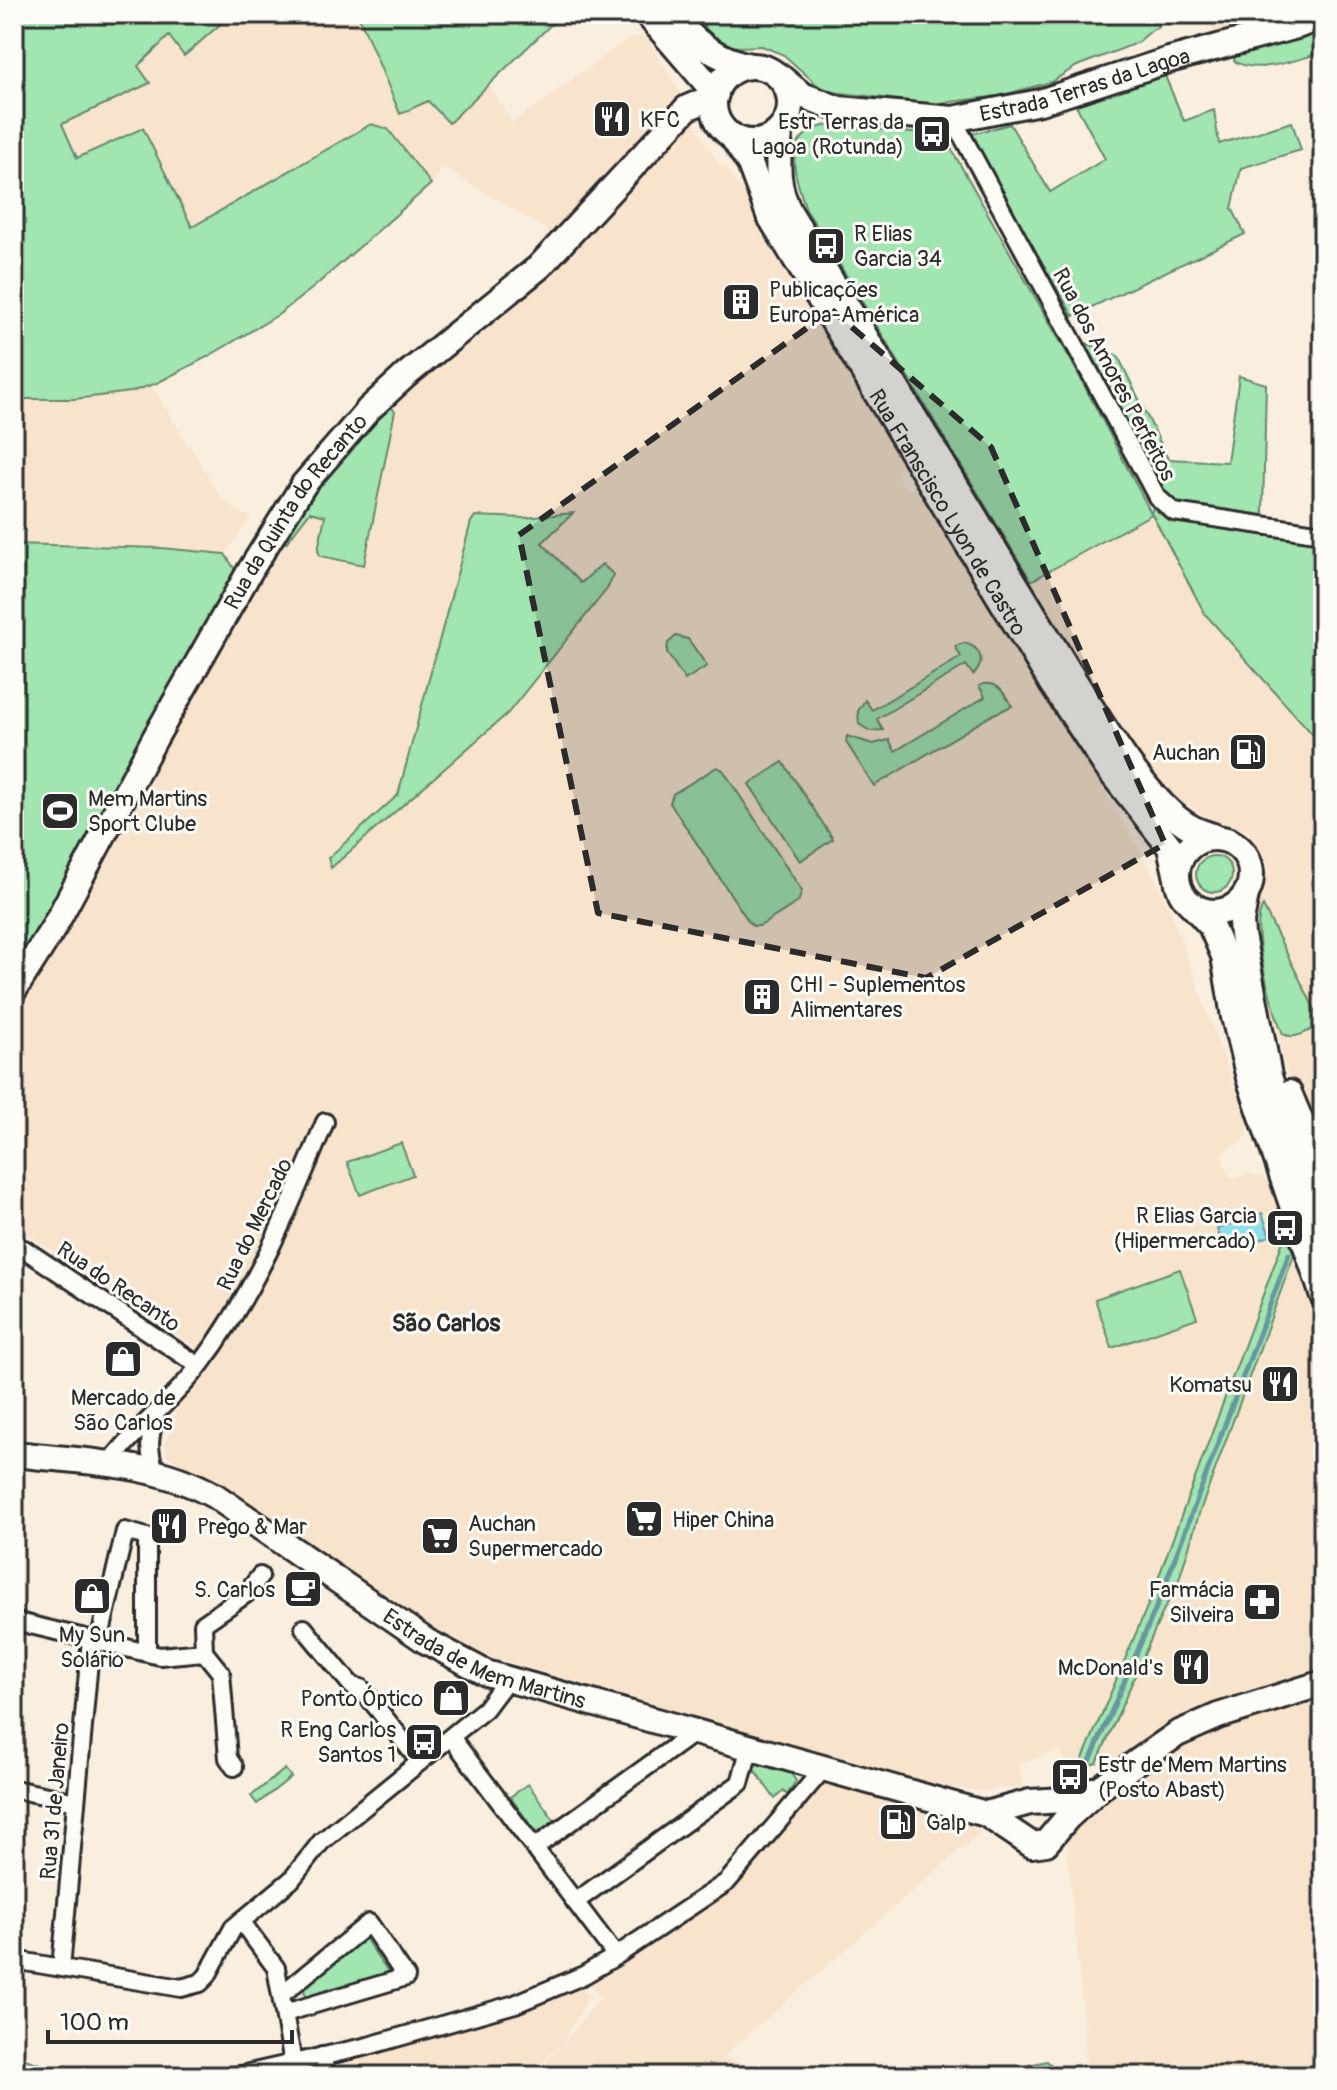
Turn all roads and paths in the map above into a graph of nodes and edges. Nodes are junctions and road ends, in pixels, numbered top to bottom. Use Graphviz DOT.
graph roads {
  1 [pos="647,14"];
  2 [pos="671,14"];
  3 [pos="1323,16"];
  4 [pos="683,55"];
  5 [pos="751,66"];
  6 [pos="779,76"];
  7 [pos="839,109"];
  8 [pos="720,111"];
  9 [pos="683,112"];
  10 [pos="953,119"];
  11 [pos="781,129"];
  12 [pos="1323,534"];
  13 [pos="1215,837"];
  14 [pos="1177,878"];
  15 [pos="1246,894"];
  16 [pos="1190,903"];
  17 [pos="14,990"];
  18 [pos="1253,998"];
  19 [pos="325,1122"];
  20 [pos="1323,1174"];
  21 [pos="1323,1235"];
  22 [pos="14,1246"];
  23 [pos="1323,1296"];
  24 [pos="199,1366"];
  25 [pos="156,1415"];
  26 [pos="14,1454"];
  27 [pos="109,1464"];
  28 [pos="155,1471"];
  29 [pos="260,1576"];
  30 [pos="14,1621"];
  31 [pos="304,1628"];
  32 [pos="95,1640"];
  33 [pos="204,1652"];
  34 [pos="154,1654"];
  35 [pos="506,1681"];
  36 [pos="1323,1683"];
  37 [pos="695,1732"];
  38 [pos="451,1737"];
  39 [pos="750,1747"];
  40 [pos="420,1762"];
  41 [pos="234,1767"];
  42 [pos="824,1768"];
  43 [pos="1100,1788"];
  44 [pos="14,1789"];
  45 [pos="76,1802"];
  46 [pos="1033,1802"];
  47 [pos="986,1814"];
  48 [pos="1057,1830"];
  49 [pos="1017,1836"];
  50 [pos="534,1848"];
  51 [pos="575,1902"];
  52 [pos="241,1921"];
  53 [pos="616,1956"];
  54 [pos="14,1960"];
  55 [pos="61,1968"];
  56 [pos="282,1994"];
  57 [pos="285,2013"];
  58 [pos="322,2056"];
  59 [pos="293,2063"];
  60 [pos="236,2076"];
  61 [pos="327,2076"];
  1 -- 4 [label="street, Rua Franscisco Lyon de Castro"];
  2 -- 5 [label="street"];
  3 -- 10 [label="street, Estrada Terras da Lagoa"];
  4 -- 8 [label="street, Rua Franscisco Lyon de Castro"];
  4 -- 9 [label="street"];
  5 -- 6 [label="street"];
  5 -- 8 [label="street"];
  6 -- 7 [label="street, Estrada Terras da Lagoa"];
  6 -- 11 [label="street"];
  7 -- 10 [label="street, Estrada Terras da Lagoa"];
  7 -- 11 [label="street, Estrada Terras da Lagoa"];
  8 -- 9 [label="street"];
  8 -- 11 [label="street"];
  8 -- 14 [label="street, Rua Franscisco Lyon de Castro"];
  9 -- 17 [label="street, Rua da Quinta do Recanto"];
  10 -- 12 [label="street, Rua dos Amores Perfeitos"];
  11 -- 13 [label="street, Rua Franscisco Lyon de Castro"];
  13 -- 14 [label="street"];
  13 -- 15 [label="street"];
  14 -- 16 [label="street"];
  15 -- 16 [label="street"];
  15 -- 18 [label="street"];
  16 -- 23 [label="street"];
  18 -- 20 [label="street"];
  18 -- 21 [label="street"];
  19 -- 24 [label="street, Rua do Mercado"];
  22 -- 24 [label="street, Rua do Recanto"];
  24 -- 25 [label="street, Rua do Mercado"];
  25 -- 27 [label="street, Rua do Mercado"];
  25 -- 28 [label="street"];
  26 -- 27 [label="street, Estrada de Mem Martins"];
  27 -- 28 [label="street, Estrada de Mem Martins"];
  28 -- 35 [label="street, Estrada de Mem Martins"];
  29 -- 33 [label="street"];
  30 -- 32 [label="street"];
  31 -- 40 [label="street"];
  32 -- 34 [label="street"];
  32 -- 34 [label="street, Rua 31 de Janeiro"];
  32 -- 45 [label="street, Rua 31 de Janeiro"];
  33 -- 34 [label="street"];
  33 -- 41 [label="street"];
  35 -- 37 [label="street, Estrada de Mem Martins"];
  35 -- 38 [label="street"];
  36 -- 43 [label="street"];
  37 -- 39 [label="street, Estrada de Mem Martins"];
  37 -- 50 [label="street"];
  38 -- 40 [label="street"];
  38 -- 50 [label="street"];
  39 -- 42 [label="street, Estrada de Mem Martins"];
  39 -- 51 [label="street"];
  40 -- 52 [label="street"];
  42 -- 47 [label="street, Estrada de Mem Martins"];
  42 -- 53 [label="street"];
  43 -- 46 [label="street"];
  43 -- 48 [label="street"];
  44 -- 45 [label="street"];
  45 -- 55 [label="street, Rua 31 de Janeiro"];
  46 -- 47 [label="street"];
  46 -- 48 [label="street"];
  46 -- 49 [label="street"];
  47 -- 49 [label="street, Estrada de Mem Martins"];
  48 -- 49 [label="street"];
  50 -- 51 [label="street"];
  51 -- 53 [label="street"];
  52 -- 55 [label="street"];
  52 -- 56 [label="street"];
  53 -- 58 [label="street"];
  54 -- 55 [label="street"];
  56 -- 57 [label="street"];
  56 -- 57 [label="street"];
  57 -- 59 [label="street"];
  58 -- 59 [label="street"];
  58 -- 61 [label="street"];
  59 -- 60 [label="street"];
}
